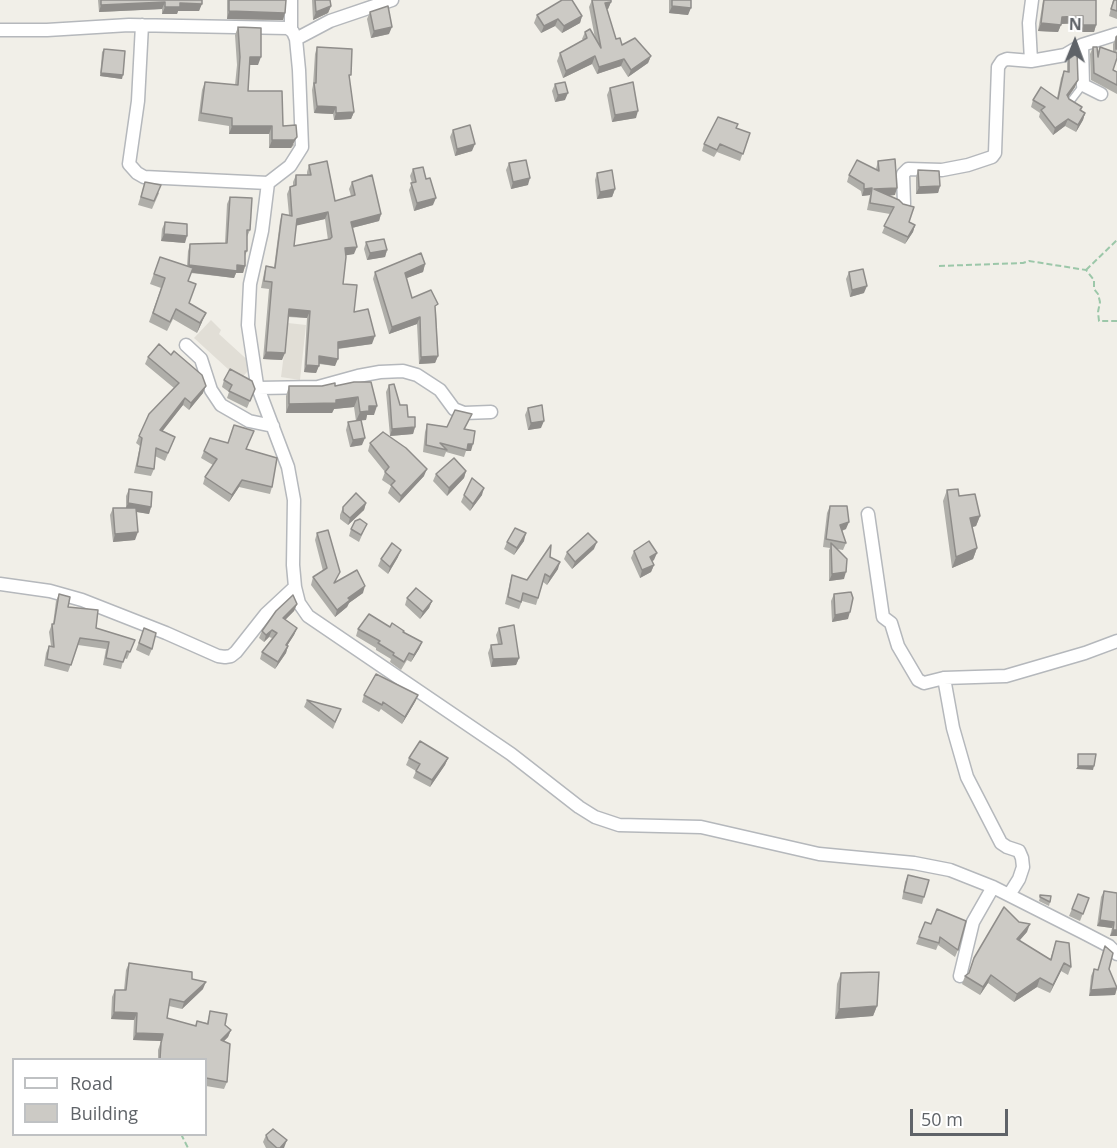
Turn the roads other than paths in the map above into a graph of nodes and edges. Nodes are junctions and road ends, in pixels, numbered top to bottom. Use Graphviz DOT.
graph roads {
  1 [pos="291,0"];
  2 [pos="392,0"];
  3 [pos="1032,0"];
  4 [pos="142,25"];
  5 [pos="0,30"];
  6 [pos="293,34"];
  7 [pos="1117,34"];
  8 [pos="1082,45"];
  9 [pos="1031,61"];
  10 [pos="1083,85"];
  11 [pos="1101,94"];
  12 [pos="1070,102"];
  13 [pos="268,183"];
  14 [pos="904,204"];
  15 [pos="186,345"];
  16 [pos="258,388"];
  17 [pos="491,412"];
  18 [pos="273,426"];
  19 [pos="868,514"];
  20 [pos="0,584"];
  21 [pos="294,587"];
  22 [pos="1117,641"];
  23 [pos="944,678"];
  24 [pos="993,887"];
  25 [pos="1009,895"];
  26 [pos="1117,954"];
  27 [pos="960,976"];
  1 -- 6 [label="street"];
  2 -- 6 [label="street"];
  3 -- 9 [label="street"];
  4 -- 5 [label="street"];
  4 -- 6 [label="street"];
  4 -- 13 [label="street"];
  6 -- 13 [label="street"];
  7 -- 8 [label="street"];
  8 -- 9 [label="street"];
  8 -- 10 [label="street"];
  9 -- 14 [label="street"];
  10 -- 11 [label="street"];
  10 -- 12 [label="lane"];
  13 -- 16 [label="street"];
  15 -- 18 [label="street"];
  16 -- 17 [label="street"];
  16 -- 18 [label="street"];
  18 -- 21 [label="street"];
  19 -- 23 [label="street"];
  20 -- 21 [label="street"];
  21 -- 24 [label="street"];
  22 -- 23 [label="street"];
  23 -- 25 [label="street"];
  24 -- 25 [label="street"];
  24 -- 27 [label="street"];
  25 -- 26 [label="street"];
}
